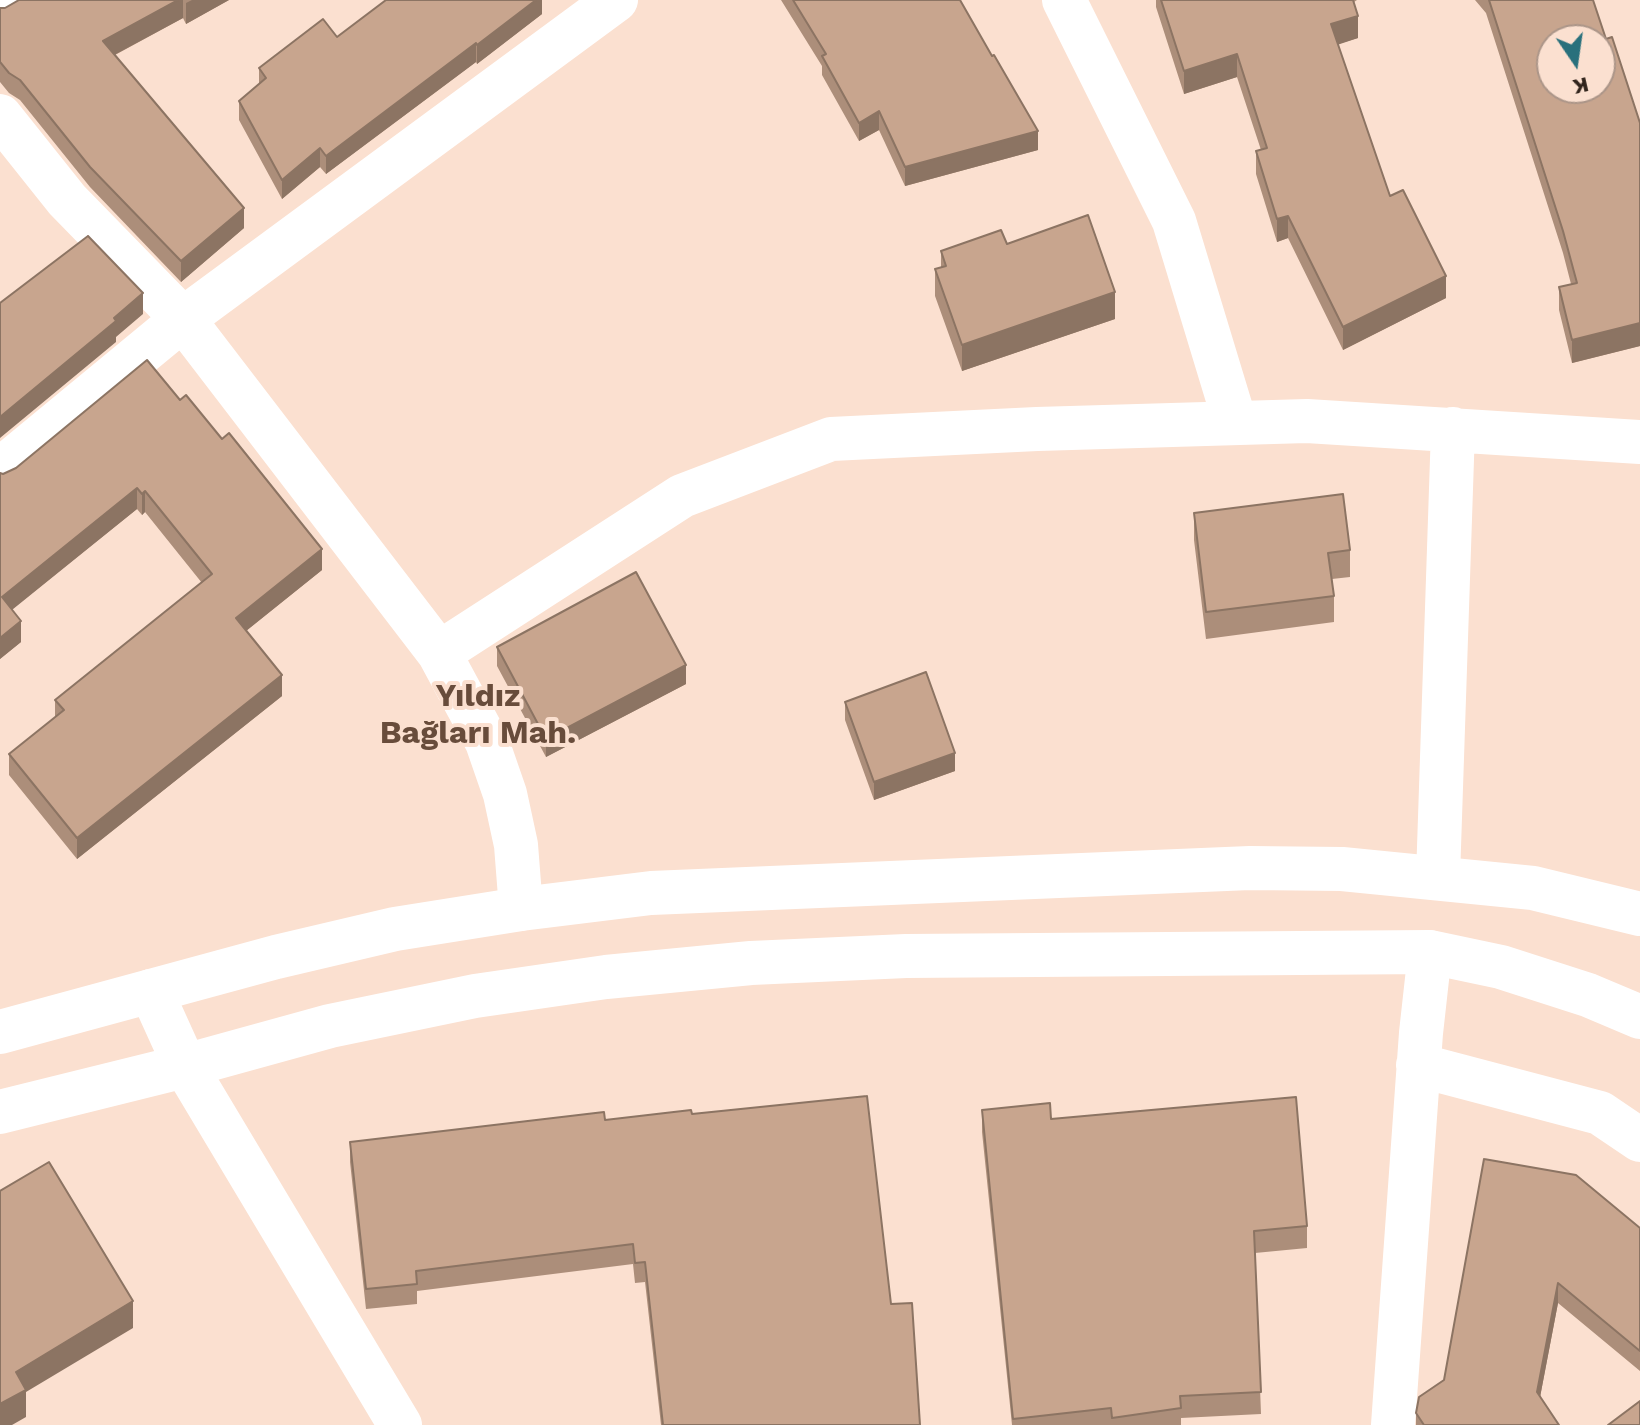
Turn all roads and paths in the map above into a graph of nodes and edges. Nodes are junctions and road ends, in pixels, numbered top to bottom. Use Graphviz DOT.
graph roads {
  1 [pos="5,0"];
  2 [pos="616,0"];
  3 [pos="1064,0"];
  4 [pos="0,4"];
  5 [pos="0,116"];
  6 [pos="183,319"];
  7 [pos="1235,422"];
  8 [pos="1453,429"];
  9 [pos="1640,442"];
  10 [pos="0,470"];
  11 [pos="439,653"];
  12 [pos="1438,877"];
  13 [pos="521,909"];
  14 [pos="1640,914"];
  15 [pos="1430,952"];
  16 [pos="151,991"];
  17 [pos="1640,1017"];
  18 [pos="0,1032"];
  19 [pos="1418,1065"];
  20 [pos="185,1066"];
  21 [pos="0,1112"];
  22 [pos="1640,1140"];
  23 [pos="400,1425"];
  24 [pos="1393,1425"];
  1 -- 4 [label="street"];
  2 -- 6 [label="street"];
  3 -- 7 [label="street"];
  5 -- 6 [label="street"];
  6 -- 10 [label="street"];
  6 -- 11 [label="street"];
  7 -- 8 [label="street"];
  7 -- 11 [label="street"];
  8 -- 9 [label="street"];
  8 -- 12 [label="street"];
  11 -- 13 [label="street"];
  12 -- 13 [label="street"];
  12 -- 14 [label="street"];
  13 -- 16 [label="street"];
  15 -- 17 [label="street"];
  15 -- 19 [label="street"];
  15 -- 20 [label="street"];
  16 -- 18 [label="street"];
  16 -- 20 [label="street"];
  19 -- 22 [label="street"];
  19 -- 24 [label="street"];
  20 -- 21 [label="street"];
  20 -- 23 [label="street"];
}
